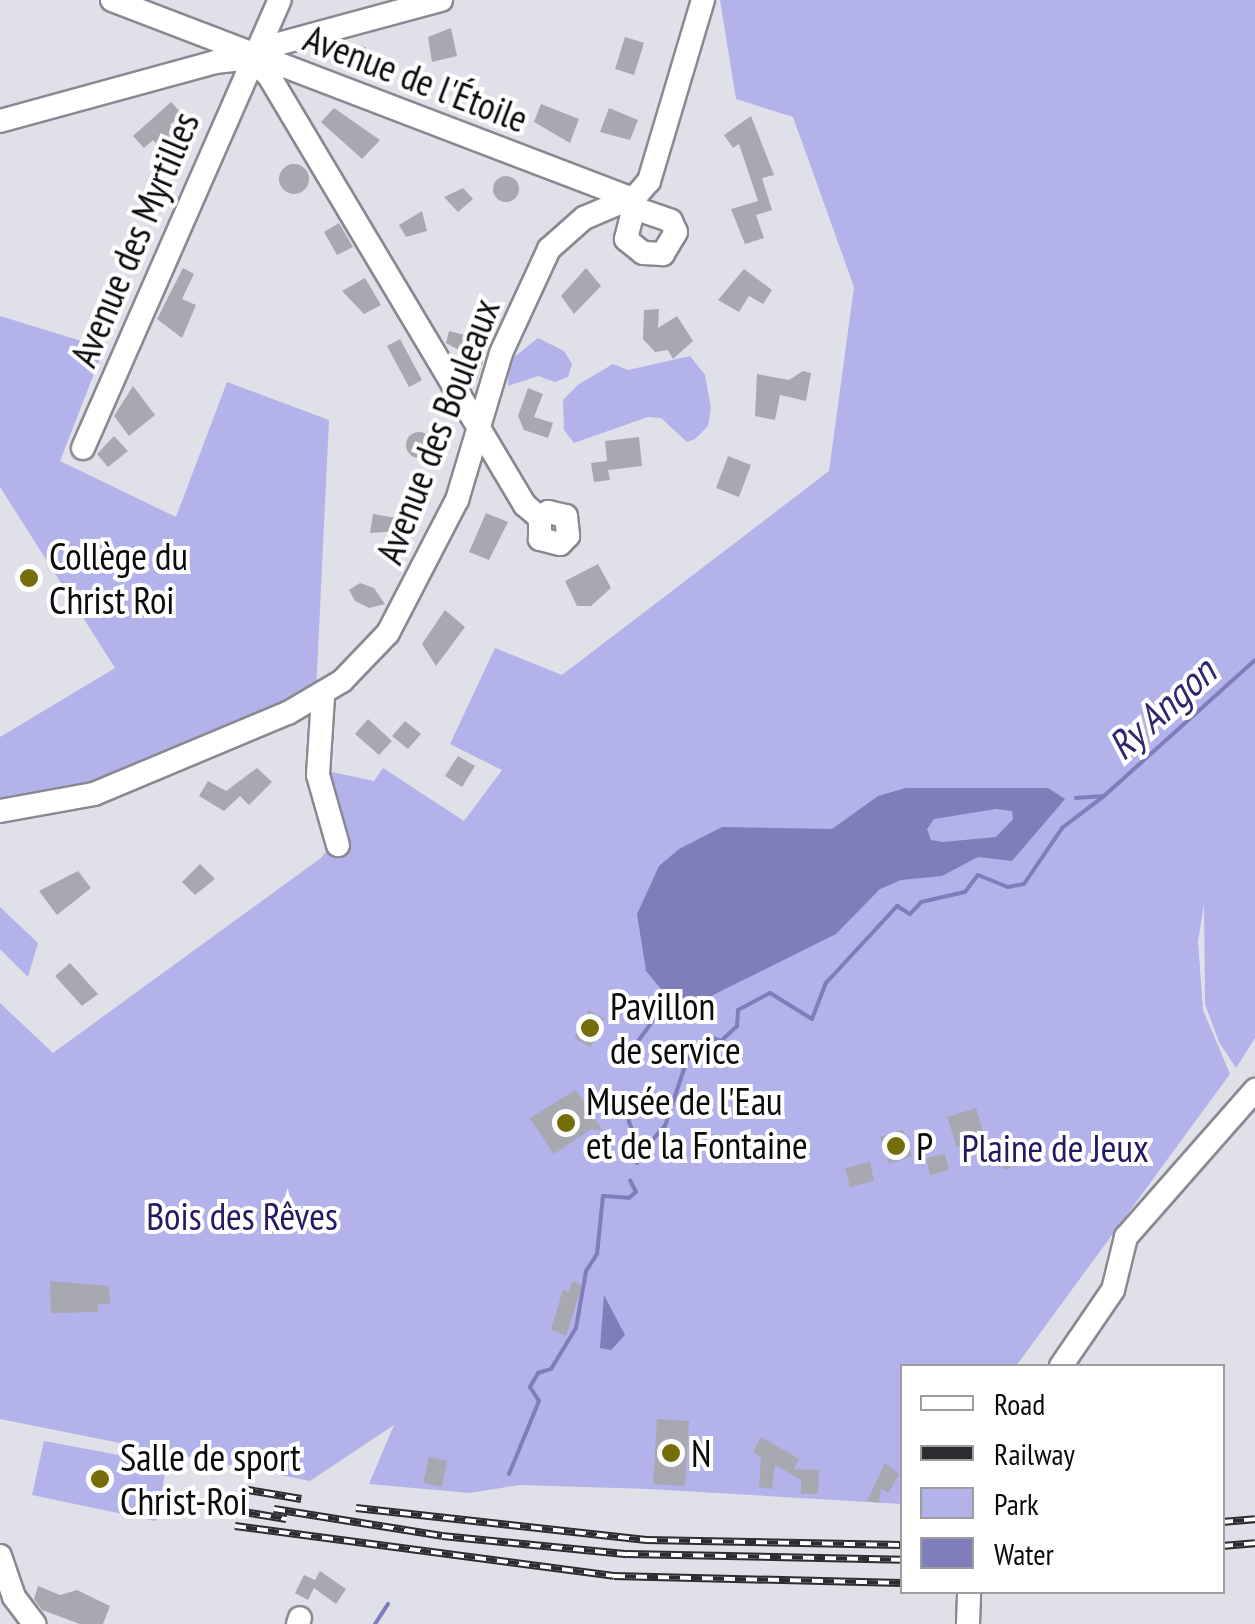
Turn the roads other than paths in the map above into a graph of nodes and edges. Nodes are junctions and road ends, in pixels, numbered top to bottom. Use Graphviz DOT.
graph roads {
  1 [pos="112,0"];
  2 [pos="280,0"];
  3 [pos="441,0"];
  4 [pos="702,0"];
  5 [pos="252,58"];
  6 [pos="0,120"];
  7 [pos="631,202"];
  8 [pos="478,431"];
  9 [pos="83,448"];
  10 [pos="540,518"];
  11 [pos="322,697"];
  12 [pos="0,811"];
  13 [pos="338,844"];
  14 [pos="1255,1090"];
  15 [pos="1061,1364"];
  16 [pos="0,1556"];
  17 [pos="968,1594"];
  18 [pos="34,1624"];
  19 [pos="968,1624"];
  1 -- 5 [label="street, Avenue de l'Étoile"];
  2 -- 5 [label="street, Avenue des Myrtilles"];
  3 -- 5 [label="street"];
  4 -- 7 [label="street, Avenue des Bouleaux"];
  5 -- 6 [label="street"];
  5 -- 7 [label="street, Avenue de l'Étoile"];
  5 -- 8 [label="street"];
  5 -- 9 [label="street, Avenue des Myrtilles"];
  7 -- 8 [label="street, Avenue des Bouleaux"];
  8 -- 10 [label="street"];
  8 -- 11 [label="street, Avenue des Bouleaux"];
  11 -- 12 [label="street, Avenue des Bouleaux"];
  11 -- 13 [label="street"];
  14 -- 15 [label="street"];
  16 -- 18 [label="street"];
  17 -- 19 [label="street"];
}
